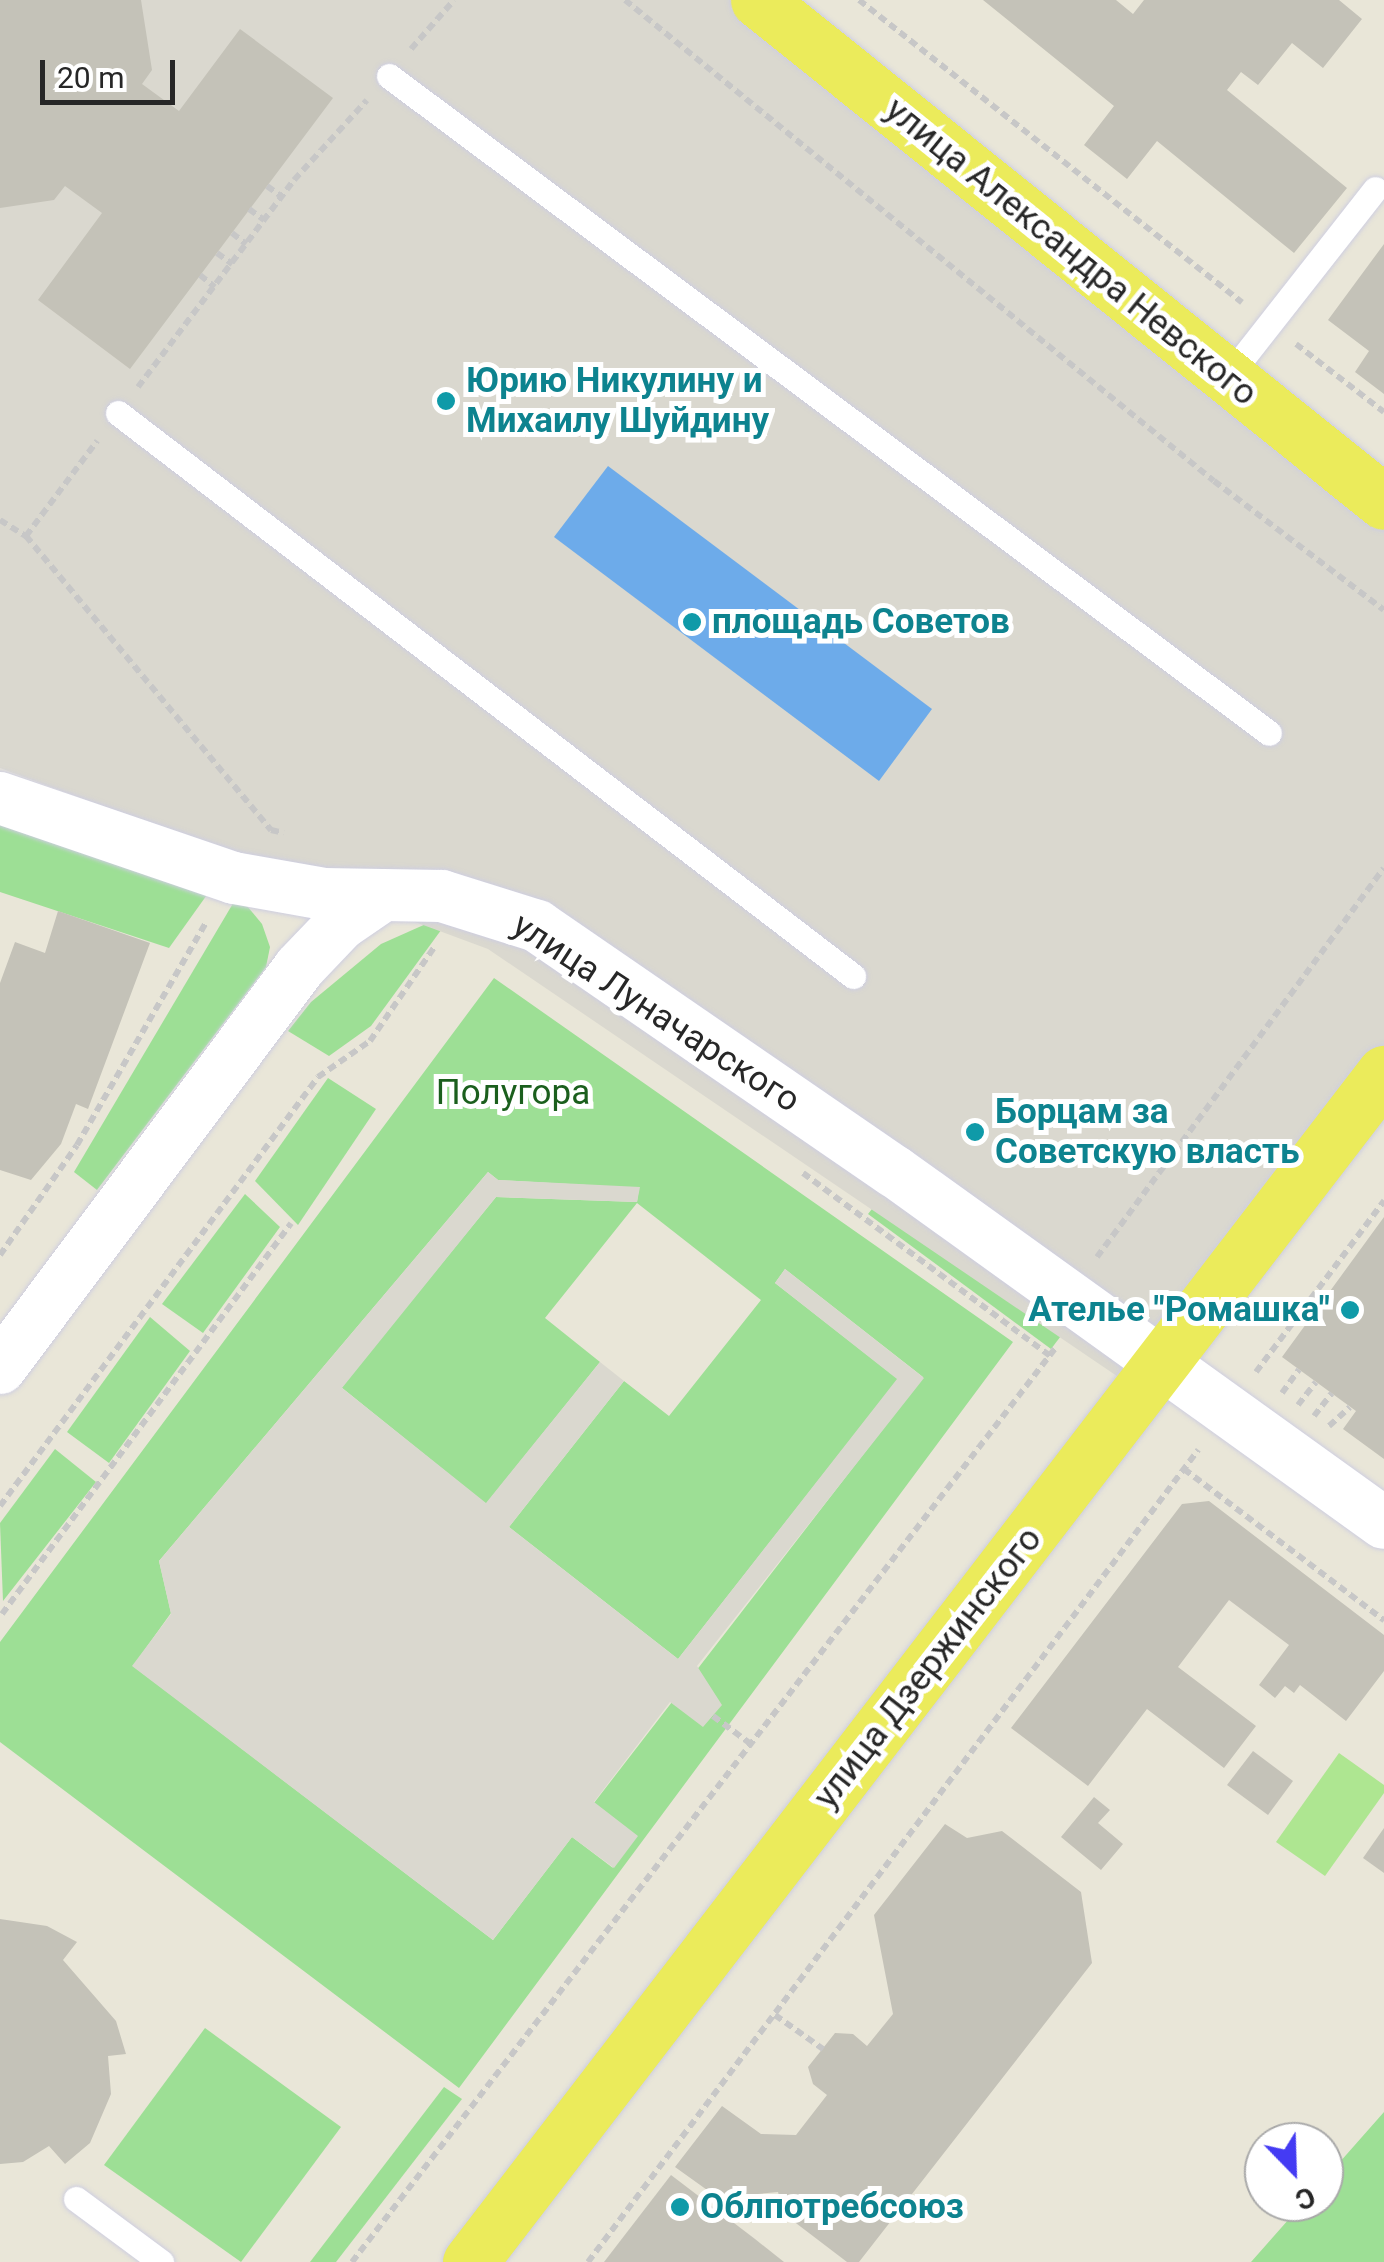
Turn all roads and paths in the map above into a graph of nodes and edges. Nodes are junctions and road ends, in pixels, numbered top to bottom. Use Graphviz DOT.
graph roads {
  1 [pos="454,0"];
  2 [pos="626,0"];
  3 [pos="758,0"];
  4 [pos="859,0"];
  5 [pos="389,76"];
  6 [pos="268,186"];
  7 [pos="1375,189"];
  8 [pos="282,197"];
  9 [pos="249,209"];
  10 [pos="264,220"];
  11 [pos="232,233"];
  12 [pos="246,244"];
  13 [pos="217,253"];
  14 [pos="232,264"];
  15 [pos="200,275"];
  16 [pos="215,287"];
  17 [pos="1269,324"];
  18 [pos="1227,378"];
  19 [pos="1384,412"];
  20 [pos="118,413"];
  21 [pos="1384,502"];
  22 [pos="0,520"];
  23 [pos="26,536"];
  24 [pos="1384,610"];
  25 [pos="1269,733"];
  26 [pos="0,798"];
  27 [pos="270,830"];
  28 [pos="290,834"];
  29 [pos="1384,868"];
  30 [pos="234,878"];
  31 [pos="379,898"];
  32 [pos="466,901"];
  33 [pos="853,976"];
  34 [pos="1384,1073"];
  35 [pos="786,1161"];
  36 [pos="1384,1201"];
  37 [pos="291,1223"];
  38 [pos="0,1254"];
  39 [pos="1341,1258"];
  40 [pos="1350,1263"];
  41 [pos="1075,1301"];
  42 [pos="1052,1357"];
  43 [pos="1161,1365"];
  44 [pos="0,1368"];
  45 [pos="1300,1370"];
  46 [pos="1290,1382"];
  47 [pos="1316,1382"];
  48 [pos="1332,1393"];
  49 [pos="1307,1394"];
  50 [pos="1322,1407"];
  51 [pos="1350,1407"];
  52 [pos="1227,1412"];
  53 [pos="1341,1419"];
  54 [pos="1184,1469"];
  55 [pos="0,1506"];
  56 [pos="1384,1523"];
  57 [pos="2,1614"];
  58 [pos="1384,1620"];
  59 [pos="713,1716"];
  60 [pos="752,1745"];
  61 [pos="774,2015"];
  62 [pos="823,2049"];
  63 [pos="76,2200"];
  64 [pos="160,2262"];
  65 [pos="352,2262"];
  66 [pos="470,2262"];
  67 [pos="588,2262"];
  1 -- 5 [label="path"];
  2 -- 24 [label="path"];
  3 -- 18 [label="main road, улица Александра Невского"];
  4 -- 17 [label="path"];
  5 -- 8 [label="path"];
  5 -- 25 [label="lane"];
  6 -- 8 [label="path"];
  7 -- 17 [label="lane"];
  8 -- 10 [label="path"];
  9 -- 10 [label="path"];
  10 -- 12 [label="path"];
  11 -- 12 [label="path"];
  12 -- 14 [label="path"];
  13 -- 14 [label="path"];
  14 -- 16 [label="path"];
  15 -- 16 [label="path"];
  16 -- 20 [label="path"];
  17 -- 18 [label="lane"];
  17 -- 19 [label="path"];
  18 -- 21 [label="main road, улица Александра Невского"];
  20 -- 23 [label="path"];
  20 -- 33 [label="lane"];
  22 -- 23 [label="path"];
  23 -- 27 [label="path"];
  26 -- 30 [label="street, улица Луначарского"];
  27 -- 28 [label="path"];
  27 -- 30 [label="path"];
  29 -- 41 [label="path"];
  30 -- 31 [label="street, улица Луначарского"];
  30 -- 38 [label="path"];
  31 -- 32 [label="street, улица Луначарского"];
  31 -- 44 [label="street"];
  32 -- 41 [label="street, улица Луначарского"];
  32 -- 55 [label="path"];
  34 -- 43 [label="main road, улица Дзержинского"];
  35 -- 42 [label="path"];
  36 -- 39 [label="path"];
  37 -- 57 [label="path"];
  39 -- 40 [label="path"];
  39 -- 52 [label="path"];
  41 -- 42 [label="path"];
  41 -- 43 [label="street, улица Луначарского"];
  42 -- 60 [label="path"];
  43 -- 52 [label="street, улица Луначарского"];
  43 -- 66 [label="main road, улица Дзержинского"];
  45 -- 46 [label="path"];
  47 -- 49 [label="path"];
  48 -- 50 [label="path"];
  51 -- 53 [label="path"];
  52 -- 54 [label="path"];
  52 -- 56 [label="street, улица Луначарского"];
  54 -- 58 [label="path"];
  54 -- 61 [label="path"];
  59 -- 60 [label="path"];
  60 -- 65 [label="path"];
  61 -- 62 [label="path"];
  61 -- 67 [label="path"];
  63 -- 64 [label="lane"];
}
